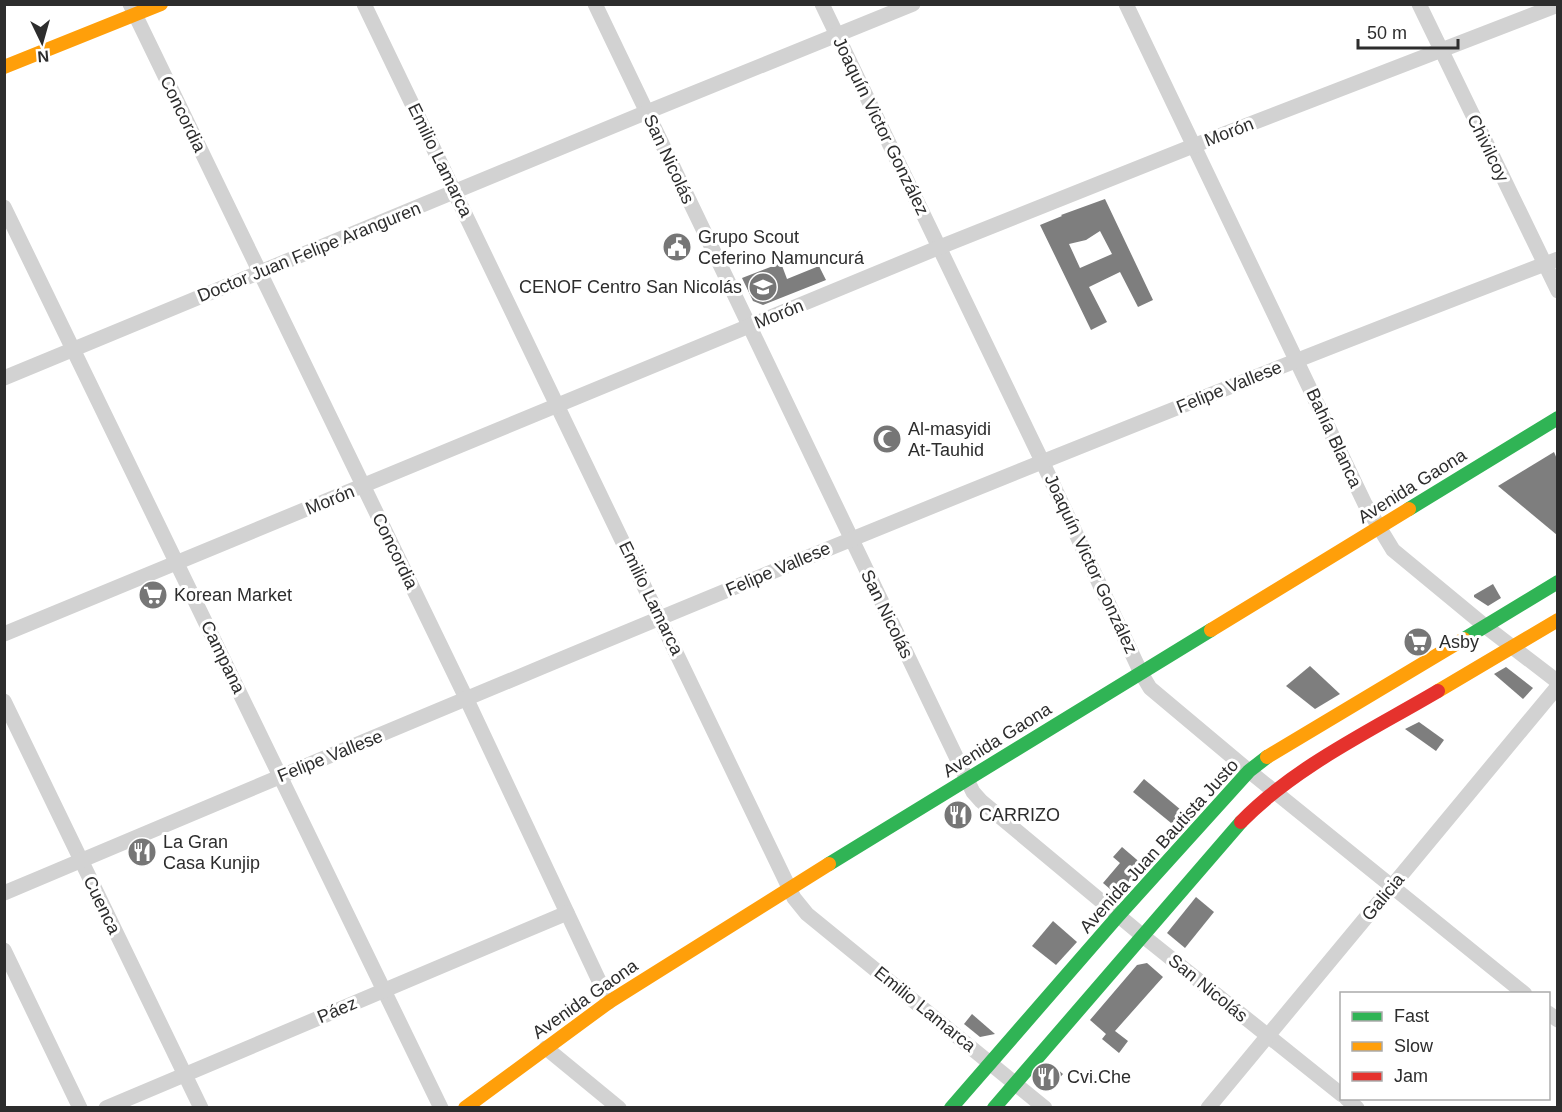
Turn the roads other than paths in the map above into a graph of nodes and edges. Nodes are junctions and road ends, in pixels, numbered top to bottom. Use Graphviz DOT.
graph roads {
  1 [pos="161,4"];
  2 [pos="364,4"];
  3 [pos="595,4"];
  4 [pos="822,4"];
  5 [pos="913,4"];
  6 [pos="1126,4"];
  7 [pos="1419,4"];
  8 [pos="1557,4"];
  9 [pos="132,10"];
  10 [pos="837,35"];
  11 [pos="1441,50"];
  12 [pos="4,67"];
  13 [pos="647,112"];
  14 [pos="1193,146"];
  15 [pos="456,192"];
  16 [pos="4,207"];
  17 [pos="940,247"];
  18 [pos="1551,261"];
  19 [pos="260,273"];
  20 [pos="1557,291"];
  21 [pos="749,326"];
  22 [pos="73,349"];
  23 [pos="1297,360"];
  24 [pos="4,378"];
  25 [pos="558,406"];
  26 [pos="1557,418"];
  27 [pos="1042,461"];
  28 [pos="363,487"];
  29 [pos="1379,527"];
  30 [pos="851,539"];
  31 [pos="177,563"];
  32 [pos="1557,582"];
  33 [pos="661,618"];
  34 [pos="1557,620"];
  35 [pos="1485,626"];
  36 [pos="4,634"];
  37 [pos="1512,647"];
  38 [pos="1141,673"];
  39 [pos="1557,684"];
  40 [pos="467,699"];
  41 [pos="4,701"];
  42 [pos="1250,771"];
  43 [pos="280,776"];
  44 [pos="967,780"];
  45 [pos="1274,790"];
  46 [pos="81,861"];
  47 [pos="1392,886"];
  48 [pos="790,888"];
  49 [pos="4,893"];
  50 [pos="567,913"];
  51 [pos="1118,916"];
  52 [pos="1143,936"];
  53 [pos="4,950"];
  54 [pos="384,991"];
  55 [pos="1524,992"];
  56 [pos="609,1002"];
  57 [pos="1267,1035"];
  58 [pos="546,1048"];
  59 [pos="991,1063"];
  60 [pos="185,1074"];
  61 [pos="1015,1084"];
  62 [pos="1340,1094"];
  63 [pos="80,1107"];
  64 [pos="106,1107"];
  65 [pos="201,1107"];
  66 [pos="441,1107"];
  67 [pos="465,1107"];
  68 [pos="618,1107"];
  69 [pos="951,1107"];
  70 [pos="994,1107"];
  71 [pos="1045,1107"];
  72 [pos="1208,1107"];
  1 -- 9 [label="main road"];
  2 -- 15 [label="street, Emilio Lamarca"];
  3 -- 13 [label="street, San Nicolás"];
  4 -- 10 [label="street, Joaquín Victor González"];
  5 -- 10 [label="street, Doctor Juan Felipe Aranguren"];
  6 -- 14 [label="street, Bahía Blanca"];
  7 -- 11 [label="street, Chivilcoy"];
  8 -- 11 [label="street, Morón"];
  9 -- 12 [label="main road"];
  9 -- 19 [label="street, Concordia"];
  10 -- 13 [label="street, Doctor Juan Felipe Aranguren"];
  10 -- 17 [label="street, Joaquín Victor González"];
  11 -- 14 [label="street, Morón"];
  11 -- 18 [label="street, Chivilcoy"];
  13 -- 15 [label="street, Doctor Juan Felipe Aranguren"];
  13 -- 21 [label="street, San Nicolás"];
  14 -- 17 [label="street, Morón"];
  14 -- 23 [label="street, Bahía Blanca"];
  15 -- 19 [label="street, Doctor Juan Felipe Aranguren"];
  15 -- 25 [label="street, Emilio Lamarca"];
  16 -- 22 [label="street, Campana"];
  17 -- 21 [label="street, Morón"];
  17 -- 27 [label="street, Joaquín Victor González"];
  18 -- 20 [label="street, Chivilcoy"];
  18 -- 23 [label="street, Felipe Vallese"];
  19 -- 22 [label="street, Doctor Juan Felipe Aranguren"];
  19 -- 28 [label="street, Concordia"];
  21 -- 25 [label="street, Morón"];
  21 -- 30 [label="street, San Nicolás"];
  22 -- 24 [label="street, Doctor Juan Felipe Aranguren"];
  22 -- 31 [label="street, Campana"];
  23 -- 27 [label="street, Felipe Vallese"];
  23 -- 29 [label="street, Bahía Blanca"];
  25 -- 28 [label="street, Morón"];
  25 -- 33 [label="street, Emilio Lamarca"];
  26 -- 29 [label="main road, Avenida Gaona"];
  27 -- 30 [label="street, Felipe Vallese"];
  27 -- 38 [label="street, Joaquín Victor González"];
  28 -- 31 [label="street, Morón"];
  28 -- 40 [label="street, Concordia"];
  29 -- 35 [label="street, Bahía Blanca"];
  29 -- 38 [label="main road, Avenida Gaona"];
  30 -- 33 [label="street, Felipe Vallese"];
  30 -- 44 [label="street, San Nicolás"];
  31 -- 36 [label="street, Morón"];
  31 -- 43 [label="street, Campana"];
  32 -- 35 [label="main road, Avenida Juan Bautista Justo"];
  33 -- 40 [label="street, Felipe Vallese"];
  33 -- 48 [label="street, Emilio Lamarca"];
  34 -- 37 [label="main road"];
  35 -- 37 [label="street, Bahía Blanca"];
  35 -- 42 [label="main road, Avenida Juan Bautista Justo"];
  37 -- 39 [label="street, Bahía Blanca"];
  37 -- 45 [label="main road"];
  38 -- 42 [label="street, Joaquín Victor González"];
  38 -- 44 [label="main road, Avenida Gaona"];
  39 -- 47 [label="street, Galicia"];
  40 -- 43 [label="street, Felipe Vallese"];
  40 -- 50 [label="street, Concordia"];
  41 -- 46 [label="street, Cuenca"];
  42 -- 45 [label="street, Joaquín Victor González"];
  42 -- 51 [label="main road, Avenida Juan Bautista Justo"];
  43 -- 46 [label="street, Felipe Vallese"];
  43 -- 54 [label="street, Campana"];
  44 -- 48 [label="main road, Avenida Gaona"];
  44 -- 51 [label="street, San Nicolás"];
  45 -- 47 [label="street, Joaquín Victor González"];
  45 -- 52 [label="main road"];
  46 -- 49 [label="street, Felipe Vallese"];
  46 -- 60 [label="street, Cuenca"];
  47 -- 55 [label="street, Joaquín Victor González"];
  47 -- 57 [label="street, Galicia"];
  48 -- 56 [label="main road, Avenida Gaona"];
  48 -- 59 [label="street, Emilio Lamarca"];
  50 -- 54 [label="street, Páez"];
  50 -- 56 [label="street, Concordia"];
  51 -- 52 [label="street, San Nicolás"];
  51 -- 59 [label="main road, Avenida Juan Bautista Justo"];
  52 -- 57 [label="street, San Nicolás"];
  52 -- 61 [label="main road"];
  53 -- 63 [label="street"];
  54 -- 60 [label="street, Páez"];
  54 -- 66 [label="street, Campana"];
  56 -- 58 [label="main road, Avenida Gaona"];
  57 -- 62 [label="street, San Nicolás"];
  57 -- 72 [label="street, Galicia"];
  58 -- 67 [label="main road, Avenida Gaona"];
  58 -- 68 [label="street"];
  59 -- 61 [label="street, Emilio Lamarca"];
  59 -- 69 [label="main road, Avenida Juan Bautista Justo"];
  60 -- 64 [label="street, Páez"];
  60 -- 65 [label="street, Cuenca"];
  61 -- 70 [label="main road"];
  61 -- 71 [label="street, Emilio Lamarca"];
}
